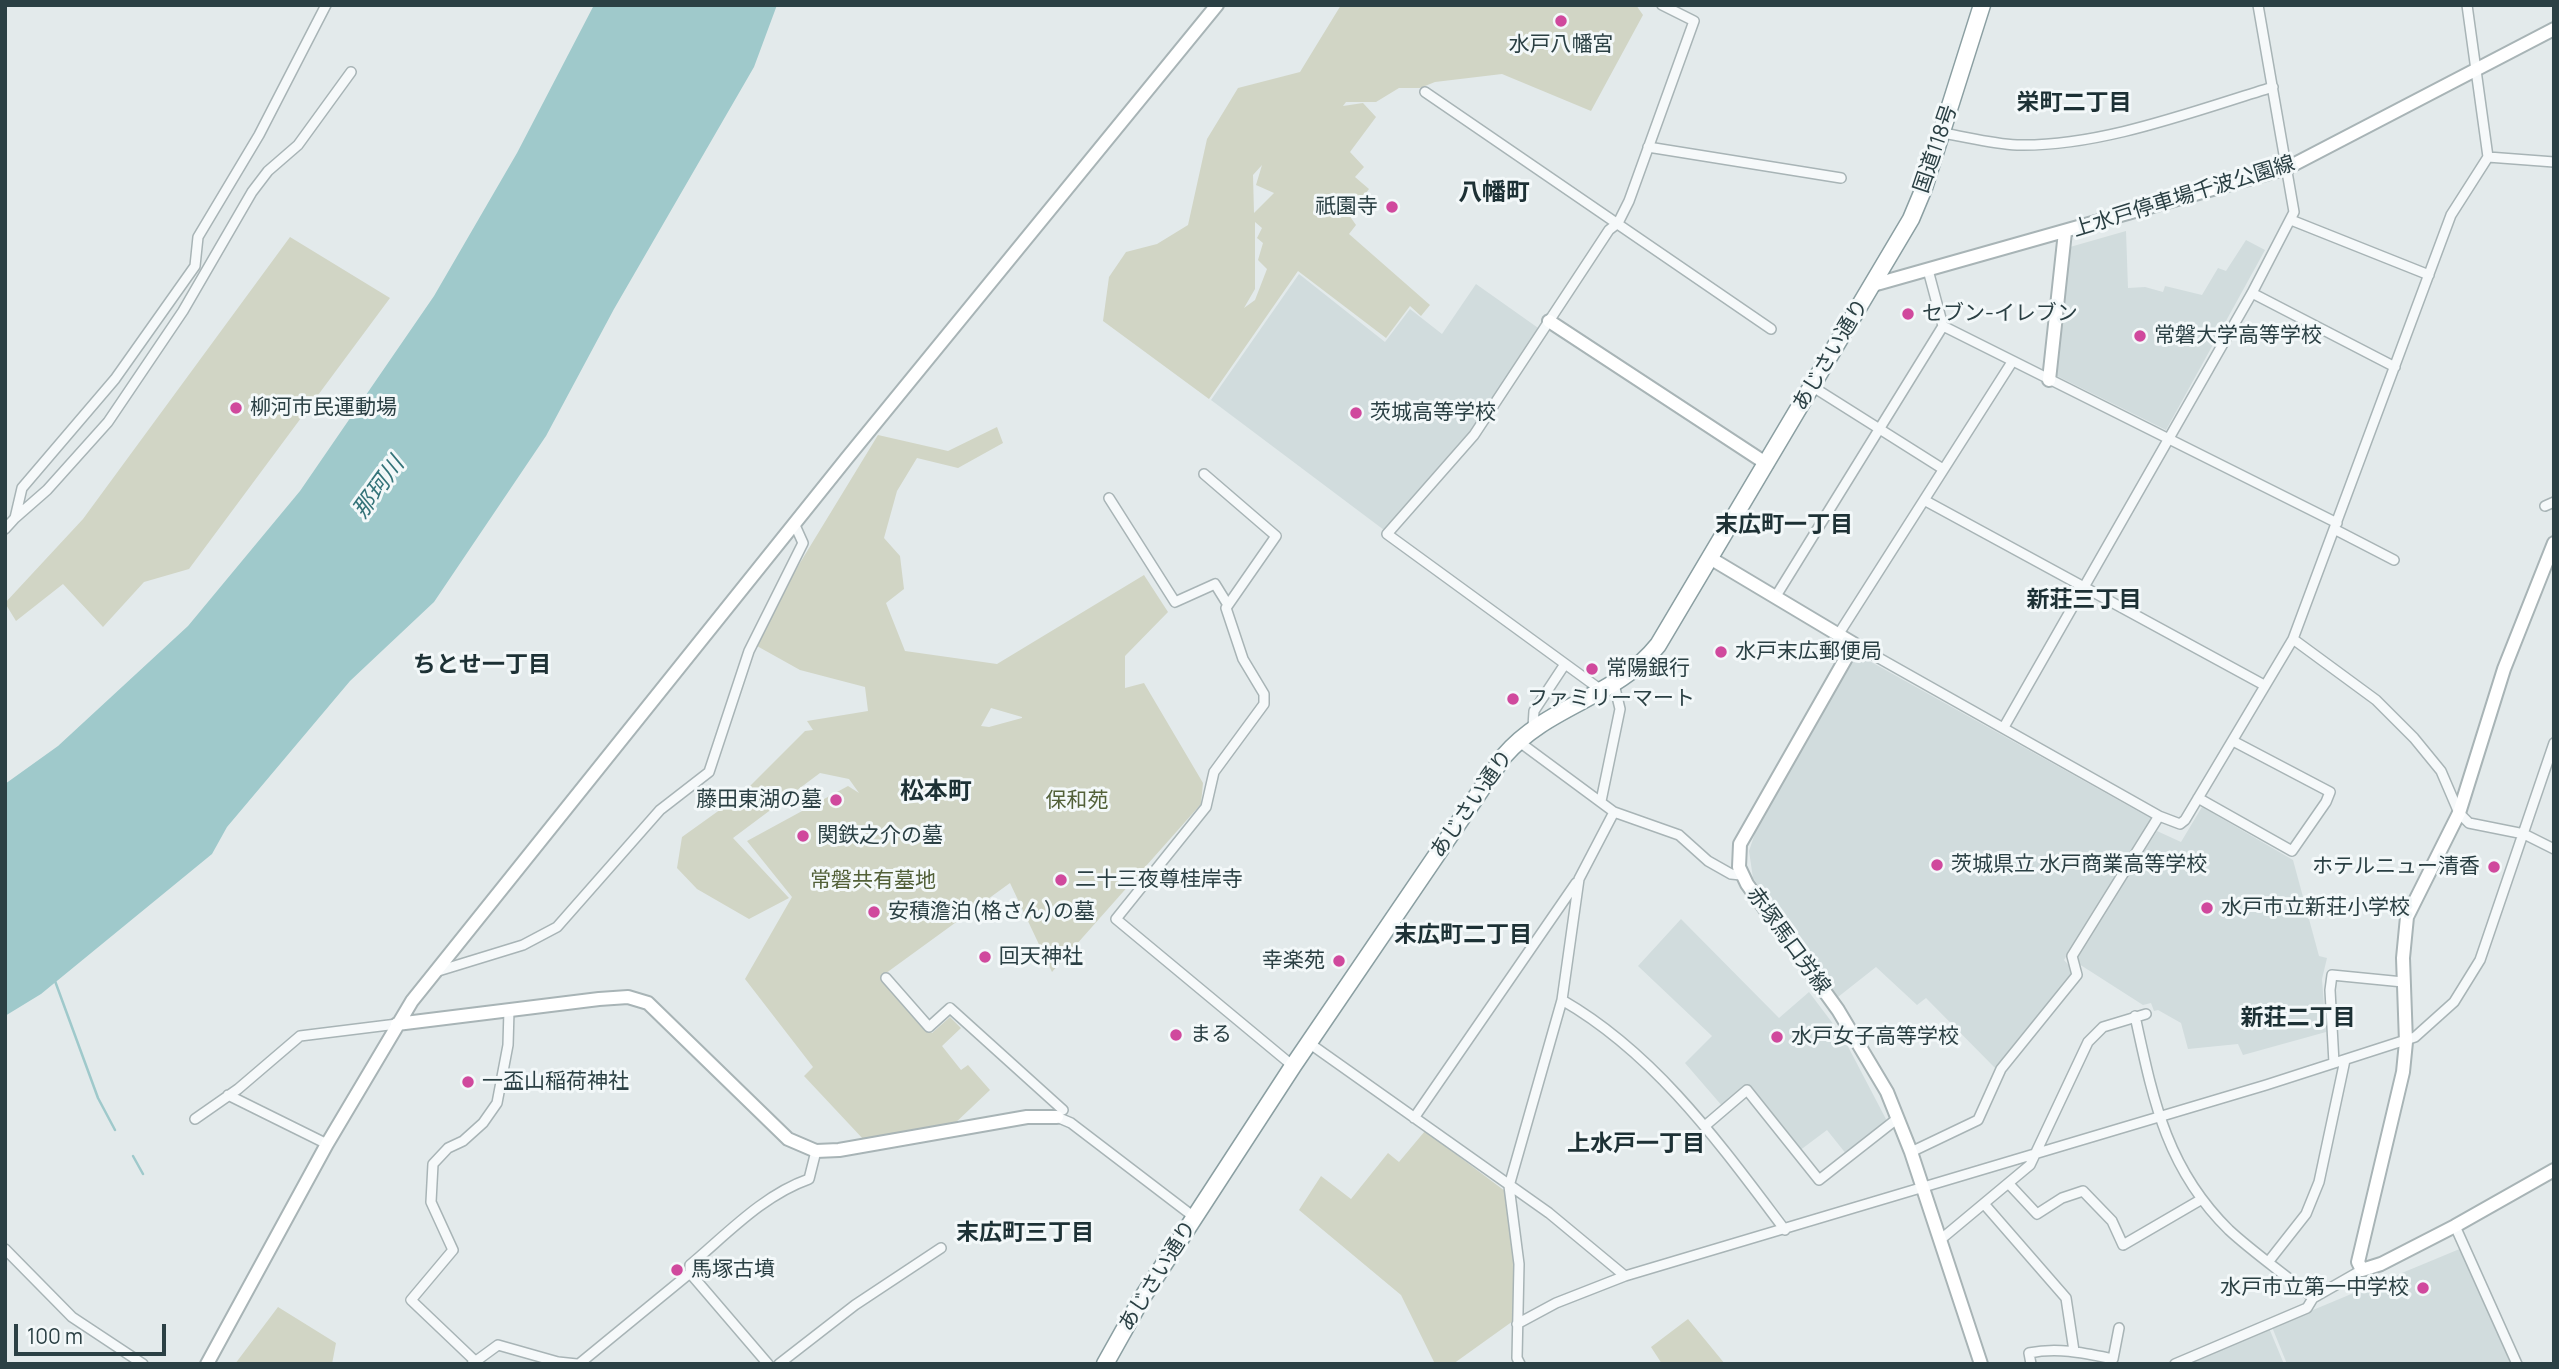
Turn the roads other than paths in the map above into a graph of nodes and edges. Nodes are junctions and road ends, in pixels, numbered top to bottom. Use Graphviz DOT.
graph roads {
  1 [pos="1217,5"];
  2 [pos="1662,5"];
  3 [pos="1982,5"];
  4 [pos="2258,5"];
  5 [pos="2466,5"];
  6 [pos="324,6"];
  7 [pos="2554,29"];
  8 [pos="2475,71"];
  9 [pos="351,72"];
  10 [pos="2273,87"];
  11 [pos="1425,92"];
  12 [pos="1942,132"];
  13 [pos="1648,147"];
  14 [pos="2488,158"];
  15 [pos="2554,162"];
  16 [pos="2287,168"];
  17 [pos="1841,178"];
  18 [pos="2291,220"];
  19 [pos="1618,223"];
  20 [pos="2065,232"];
  21 [pos="1928,270"];
  22 [pos="2429,275"];
  23 [pos="1873,285"];
  24 [pos="2252,293"];
  25 [pos="1549,321"];
  26 [pos="1943,326"];
  27 [pos="1771,329"];
  28 [pos="2012,362"];
  29 [pos="2395,367"];
  30 [pos="2049,380"];
  31 [pos="1813,387"];
  32 [pos="1879,428"];
  33 [pos="2169,440"];
  34 [pos="1767,464"];
  35 [pos="1943,469"];
  36 [pos="1204,474"];
  37 [pos="1109,499"];
  38 [pos="1924,500"];
  39 [pos="15,518"];
  40 [pos="794,523"];
  41 [pos="2335,526"];
  42 [pos="5,528"];
  43 [pos="2554,543"];
  44 [pos="1710,558"];
  45 [pos="2393,560"];
  46 [pos="2085,588"];
  47 [pos="1776,596"];
  48 [pos="1228,606"];
  49 [pos="1838,635"];
  50 [pos="2293,639"];
  51 [pos="1854,644"];
  52 [pos="1565,664"];
  53 [pos="2264,685"];
  54 [pos="1608,687"];
  55 [pos="1532,727"];
  56 [pos="2004,727"];
  57 [pos="1517,740"];
  58 [pos="2233,741"];
  59 [pos="2554,743"];
  60 [pos="2198,798"];
  61 [pos="1601,801"];
  62 [pos="1614,812"];
  63 [pos="2459,813"];
  64 [pos="2159,816"];
  65 [pos="2524,834"];
  66 [pos="2554,849"];
  67 [pos="1741,875"];
  68 [pos="1579,879"];
  69 [pos="434,972"];
  70 [pos="886,978"];
  71 [pos="2403,982"];
  72 [pos="1562,1000"];
  73 [pos="509,1010"];
  74 [pos="2146,1014"];
  75 [pos="2135,1016"];
  76 [pos="397,1024"];
  77 [pos="2406,1042"];
  78 [pos="1309,1043"];
  79 [pos="2345,1060"];
  80 [pos="2334,1063"];
  81 [pos="1293,1066"];
  82 [pos="229,1095"];
  83 [pos="1060,1114"];
  84 [pos="1414,1118"];
  85 [pos="1898,1118"];
  86 [pos="2158,1118"];
  87 [pos="195,1119"];
  88 [pos="1706,1125"];
  89 [pos="327,1144"];
  90 [pos="816,1151"];
  91 [pos="1911,1152"];
  92 [pos="2034,1154"];
  93 [pos="2554,1170"];
  94 [pos="2010,1184"];
  95 [pos="1510,1186"];
  96 [pos="1922,1188"];
  97 [pos="2202,1199"];
  98 [pos="1985,1205"];
  99 [pos="1194,1217"];
  100 [pos="2455,1226"];
  101 [pos="1785,1230"];
  102 [pos="1940,1241"];
  103 [pos="941,1248"];
  104 [pos="5,1249"];
  105 [pos="2269,1261"];
  106 [pos="2362,1270"];
  107 [pos="690,1273"];
  108 [pos="1625,1276"];
  109 [pos="2313,1298"];
  110 [pos="1517,1324"];
  111 [pos="2119,1328"];
  112 [pos="2074,1351"];
  113 [pos="1519,1361"];
  114 [pos="473,1362"];
  115 [pos="143,1364"];
  116 [pos="207,1364"];
  117 [pos="578,1364"];
  118 [pos="768,1364"];
  119 [pos="779,1364"];
  120 [pos="1105,1364"];
  121 [pos="1981,1364"];
  122 [pos="2031,1364"];
  123 [pos="2175,1364"];
  124 [pos="2517,1364"];
  1 -- 40 [label="street"];
  2 -- 13 [label="street"];
  3 -- 12 [label="highway, 国道118号"];
  4 -- 10 [label="street"];
  5 -- 8 [label="street"];
  6 -- 39 [label="street"];
  7 -- 8 [label="street, 上水戸停車場千波公園線"];
  8 -- 14 [label="street"];
  8 -- 16 [label="street, 上水戸停車場千波公園線"];
  9 -- 39 [label="street"];
  10 -- 12 [label="street"];
  10 -- 16 [label="street"];
  11 -- 19 [label="street"];
  12 -- 23 [label="highway, 国道118号"];
  13 -- 17 [label="street"];
  13 -- 19 [label="street"];
  14 -- 15 [label="street"];
  14 -- 22 [label="street"];
  16 -- 18 [label="street"];
  16 -- 20 [label="street, 上水戸停車場千波公園線"];
  18 -- 22 [label="street"];
  18 -- 24 [label="street"];
  19 -- 25 [label="street"];
  19 -- 27 [label="street"];
  20 -- 21 [label="street, 上水戸停車場千波公園線"];
  20 -- 30 [label="street"];
  21 -- 23 [label="street, 上水戸停車場千波公園線"];
  21 -- 26 [label="street"];
  22 -- 29 [label="street"];
  23 -- 31 [label="highway, あじさい通り"];
  24 -- 29 [label="street"];
  24 -- 33 [label="street"];
  25 -- 34 [label="street"];
  25 -- 52 [label="street"];
  26 -- 28 [label="street"];
  26 -- 32 [label="street"];
  28 -- 30 [label="street"];
  28 -- 35 [label="street"];
  29 -- 41 [label="street"];
  30 -- 33 [label="street"];
  31 -- 32 [label="street"];
  31 -- 34 [label="highway, あじさい通り"];
  32 -- 35 [label="street"];
  32 -- 47 [label="street"];
  33 -- 41 [label="street"];
  33 -- 46 [label="street"];
  34 -- 44 [label="highway, あじさい通り"];
  35 -- 38 [label="street"];
  36 -- 48 [label="street"];
  37 -- 48 [label="street"];
  38 -- 46 [label="street"];
  38 -- 49 [label="street"];
  39 -- 42 [label="street"];
  40 -- 69 [label="street"];
  40 -- 69 [label="street"];
  41 -- 45 [label="street"];
  41 -- 50 [label="street"];
  43 -- 63 [label="street"];
  44 -- 47 [label="street"];
  44 -- 54 [label="highway, あじさい通り"];
  46 -- 53 [label="street"];
  46 -- 56 [label="street"];
  47 -- 49 [label="street"];
  48 -- 81 [label="street"];
  49 -- 51 [label="street"];
  50 -- 53 [label="street"];
  50 -- 63 [label="street"];
  51 -- 56 [label="street"];
  51 -- 67 [label="street, 赤塚馬口労線"];
  52 -- 54 [label="street"];
  52 -- 55 [label="street"];
  53 -- 58 [label="street"];
  54 -- 55 [label="highway, あじさい通り"];
  54 -- 61 [label="street"];
  55 -- 57 [label="highway, あじさい通り"];
  56 -- 64 [label="street"];
  57 -- 61 [label="street"];
  57 -- 78 [label="highway, あじさい通り"];
  58 -- 60 [label="street"];
  58 -- 60 [label="street"];
  59 -- 65 [label="street"];
  60 -- 64 [label="street"];
  61 -- 62 [label="street"];
  62 -- 67 [label="street"];
  62 -- 68 [label="street"];
  63 -- 65 [label="street"];
  63 -- 71 [label="street"];
  64 -- 91 [label="street"];
  65 -- 66 [label="street"];
  65 -- 77 [label="street"];
  67 -- 85 [label="street, 赤塚馬口労線"];
  68 -- 72 [label="street"];
  68 -- 84 [label="street"];
  69 -- 76 [label="street"];
  70 -- 83 [label="street"];
  71 -- 77 [label="street"];
  71 -- 80 [label="street"];
  72 -- 88 [label="street"];
  72 -- 95 [label="street"];
  73 -- 76 [label="street"];
  73 -- 90 [label="street"];
  73 -- 114 [label="street"];
  74 -- 75 [label="street"];
  75 -- 86 [label="street"];
  75 -- 92 [label="street"];
  76 -- 82 [label="street"];
  76 -- 89 [label="street"];
  77 -- 79 [label="street"];
  77 -- 106 [label="street"];
  78 -- 81 [label="highway, あじさい通り"];
  78 -- 84 [label="street"];
  79 -- 80 [label="street"];
  79 -- 105 [label="street"];
  80 -- 86 [label="street"];
  81 -- 99 [label="highway, あじさい通り"];
  82 -- 87 [label="street"];
  82 -- 89 [label="street"];
  83 -- 90 [label="street"];
  83 -- 99 [label="street"];
  84 -- 95 [label="street"];
  85 -- 88 [label="street"];
  85 -- 91 [label="street, 赤塚馬口労線"];
  86 -- 92 [label="street"];
  86 -- 97 [label="street"];
  88 -- 101 [label="street"];
  89 -- 116 [label="street"];
  90 -- 107 [label="street"];
  91 -- 96 [label="street, 赤塚馬口労線"];
  92 -- 94 [label="street"];
  92 -- 96 [label="street"];
  93 -- 100 [label="street"];
  94 -- 97 [label="street"];
  94 -- 98 [label="street"];
  95 -- 108 [label="street"];
  95 -- 110 [label="street"];
  96 -- 101 [label="street"];
  96 -- 102 [label="street, 赤塚馬口労線"];
  97 -- 105 [label="street"];
  98 -- 102 [label="street"];
  98 -- 112 [label="street"];
  99 -- 120 [label="highway, あじさい通り"];
  100 -- 106 [label="street"];
  100 -- 124 [label="street"];
  101 -- 108 [label="street"];
  102 -- 121 [label="street, 赤塚馬口労線"];
  103 -- 119 [label="street"];
  104 -- 115 [label="street"];
  105 -- 109 [label="street"];
  106 -- 109 [label="street"];
  107 -- 117 [label="street"];
  107 -- 118 [label="street"];
  108 -- 110 [label="street"];
  109 -- 123 [label="street"];
  110 -- 113 [label="street"];
  111 -- 112 [label="street"];
  112 -- 122 [label="street"];
  114 -- 117 [label="street"];
}
